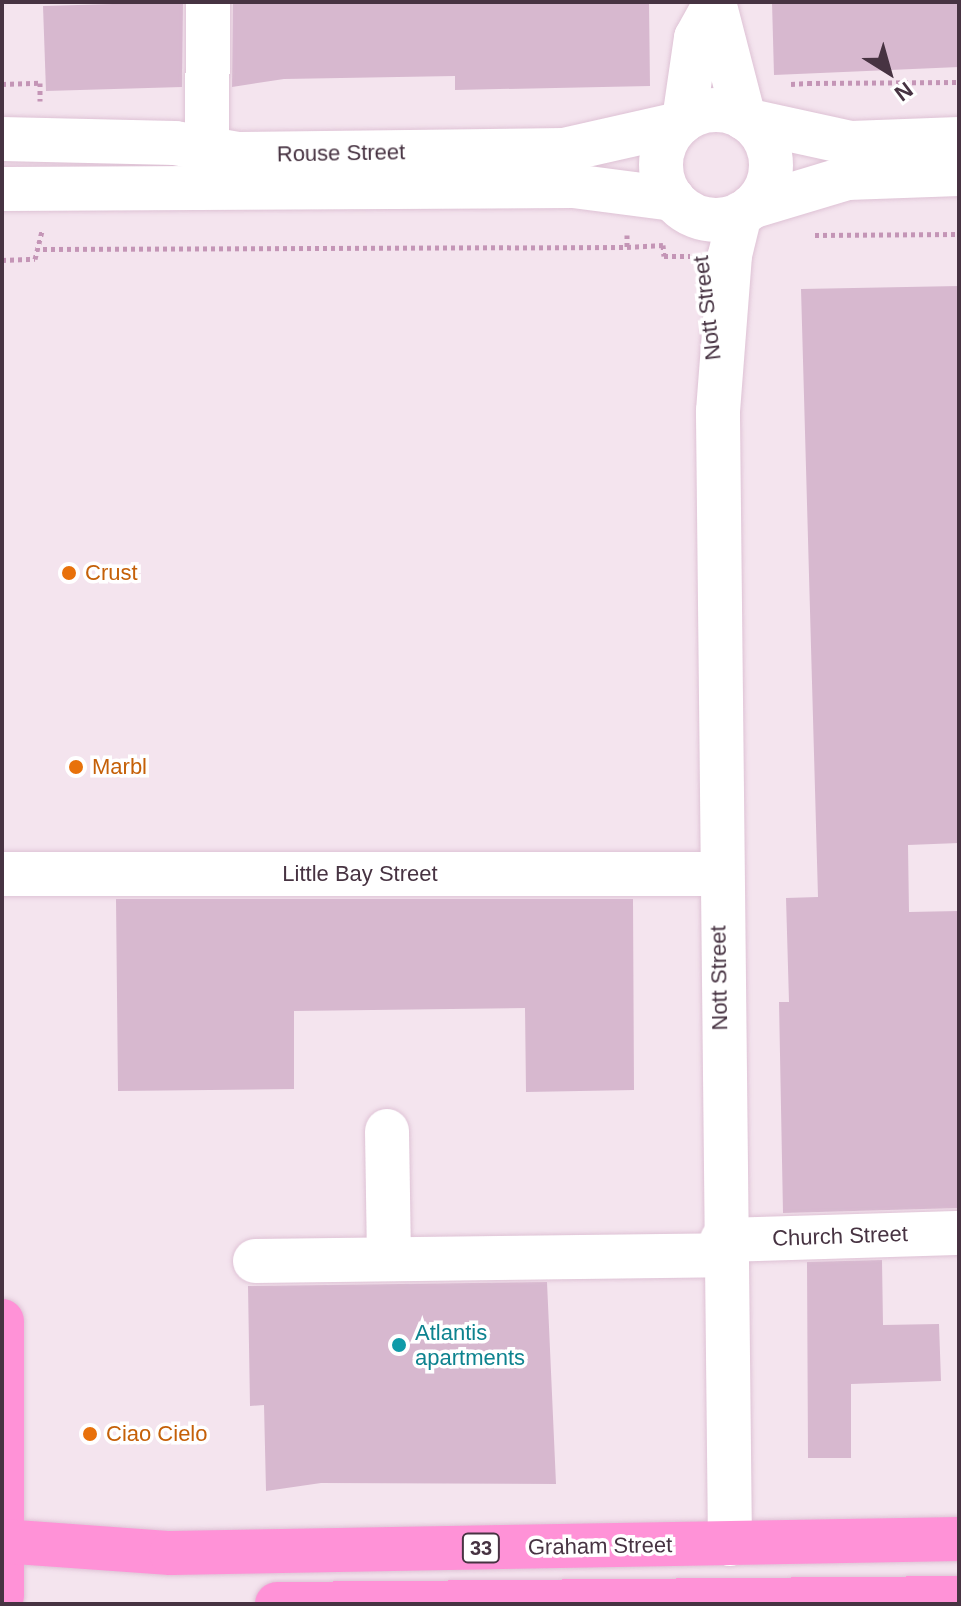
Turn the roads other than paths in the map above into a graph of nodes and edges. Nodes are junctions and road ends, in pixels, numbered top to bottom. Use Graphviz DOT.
graph roads {
  1 [pos="208,2"];
  2 [pos="714,4"];
  3 [pos="747,119"];
  4 [pos="681,122"];
  5 [pos="2,139"];
  6 [pos="959,139"];
  7 [pos="207,147"];
  8 [pos="959,174"];
  9 [pos="2,189"];
  10 [pos="678,204"];
  11 [pos="745,210"];
  12 [pos="718,411"];
  13 [pos="2,874"];
  14 [pos="718,874"];
  15 [pos="387,1131"];
  16 [pos="959,1233"];
  17 [pos="722,1247"];
  18 [pos="389,1258"];
  19 [pos="255,1261"];
  20 [pos="2,1321"];
  21 [pos="959,1539"];
  22 [pos="3,1541"];
  23 [pos="730,1544"];
  24 [pos="2,1596"];
  25 [pos="959,1598"];
  26 [pos="723,1600"];
  27 [pos="277,1604"];
  1 -- 7 [label="street"];
  2 -- 3 [label="street"];
  2 -- 4 [label="street"];
  3 -- 4 [label="street"];
  3 -- 6 [label="street"];
  3 -- 11 [label="street"];
  4 -- 7 [label="street, Rouse Street"];
  4 -- 10 [label="street"];
  5 -- 7 [label="street, Rouse Street"];
  8 -- 11 [label="street"];
  9 -- 10 [label="street, Rouse Street"];
  10 -- 11 [label="street"];
  10 -- 12 [label="street, Nott Street"];
  11 -- 12 [label="street, Nott Street"];
  12 -- 14 [label="street, Nott Street"];
  13 -- 14 [label="street, Little Bay Street"];
  14 -- 17 [label="street, Nott Street"];
  15 -- 18 [label="street"];
  16 -- 17 [label="street, Church Street"];
  17 -- 18 [label="street, Church Street"];
  17 -- 23 [label="street, Nott Street"];
  18 -- 19 [label="street, Church Street"];
  20 -- 22 [label="main road"];
  21 -- 23 [label="main road, Graham Street / 33"];
  22 -- 23 [label="main road, Graham Street / 33"];
  22 -- 24 [label="main road"];
  25 -- 26 [label="main road"];
  26 -- 27 [label="main road"];
}
